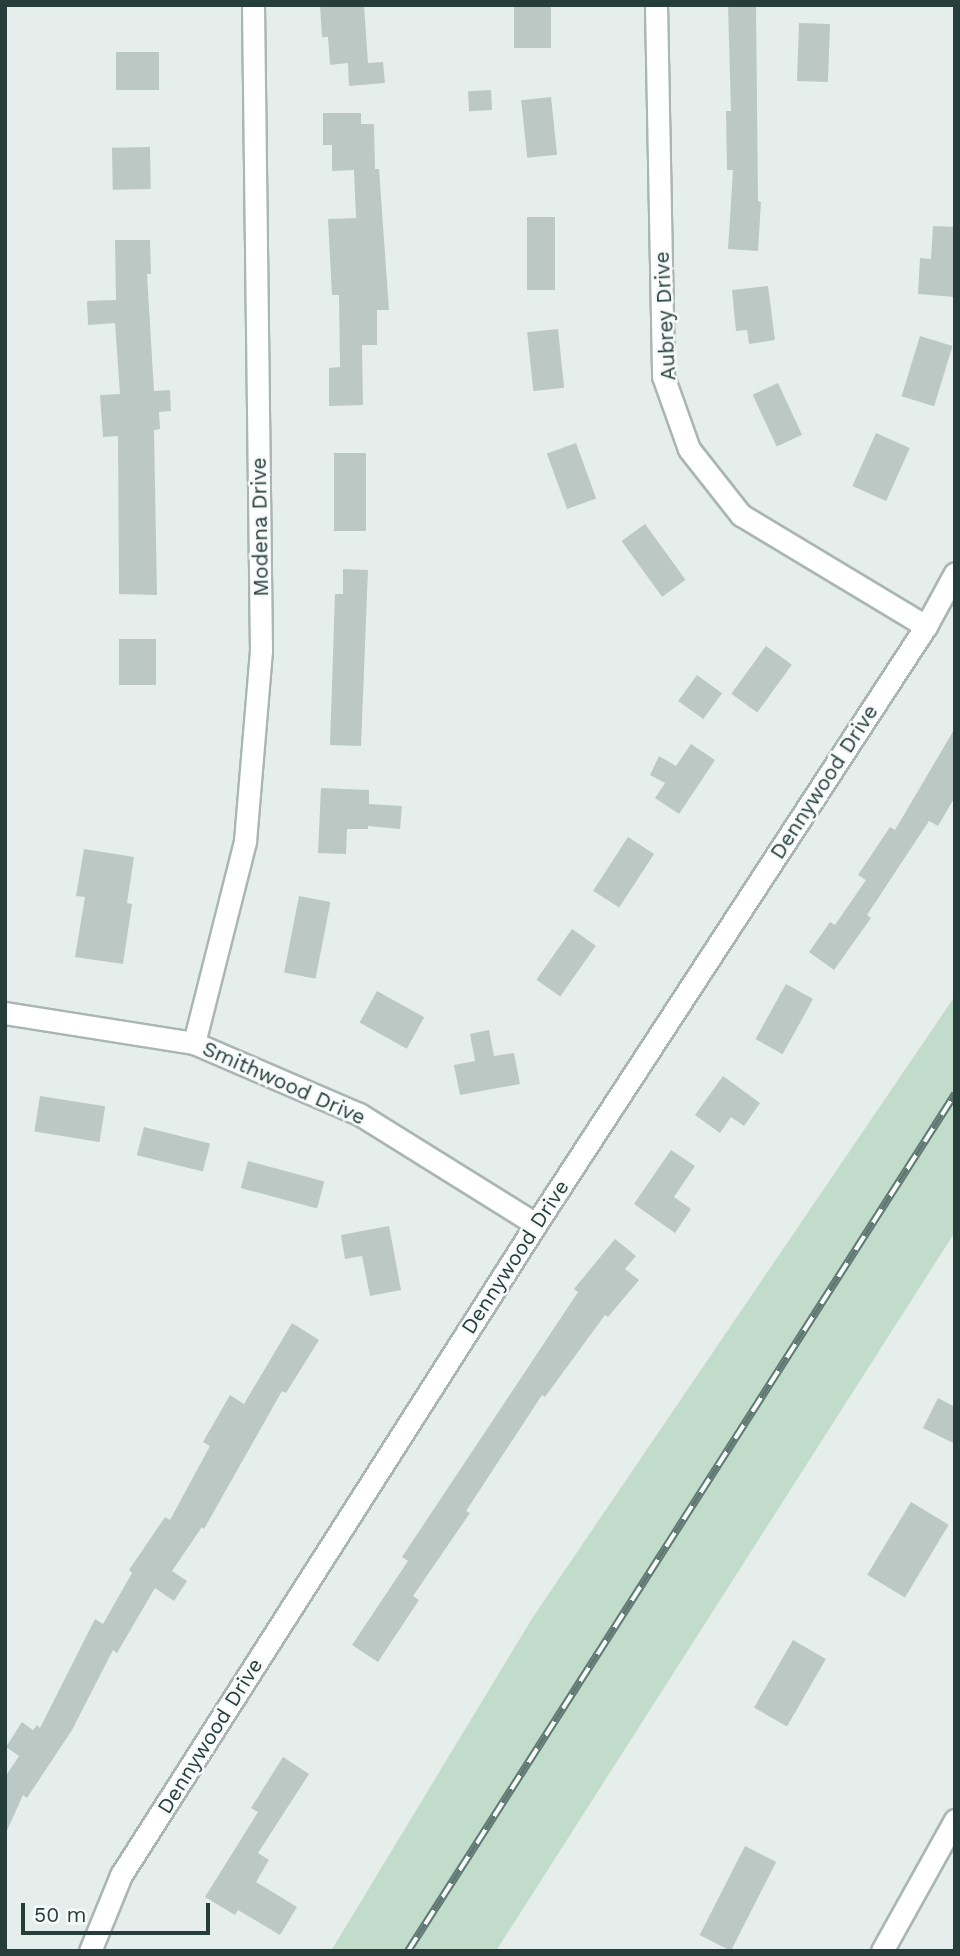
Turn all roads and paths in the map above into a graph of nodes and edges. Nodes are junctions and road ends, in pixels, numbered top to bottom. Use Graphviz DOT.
graph roads {
  1 [pos="253,5"];
  2 [pos="656,5"];
  3 [pos="955,573"];
  4 [pos="926,626"];
  5 [pos="5,1013"];
  6 [pos="194,1043"];
  7 [pos="536,1224"];
  8 [pos="955,1820"];
  9 [pos="90,1951"];
  10 [pos="882,1951"];
  1 -- 6 [label="street, Modena Drive"];
  2 -- 4 [label="street, Aubrey Drive"];
  3 -- 4 [label="street, Dennywood Drive"];
  4 -- 7 [label="street, Dennywood Drive"];
  5 -- 6 [label="street, Smithwood Drive"];
  6 -- 7 [label="street, Smithwood Drive"];
  7 -- 9 [label="street, Dennywood Drive"];
  8 -- 10 [label="street"];
}
